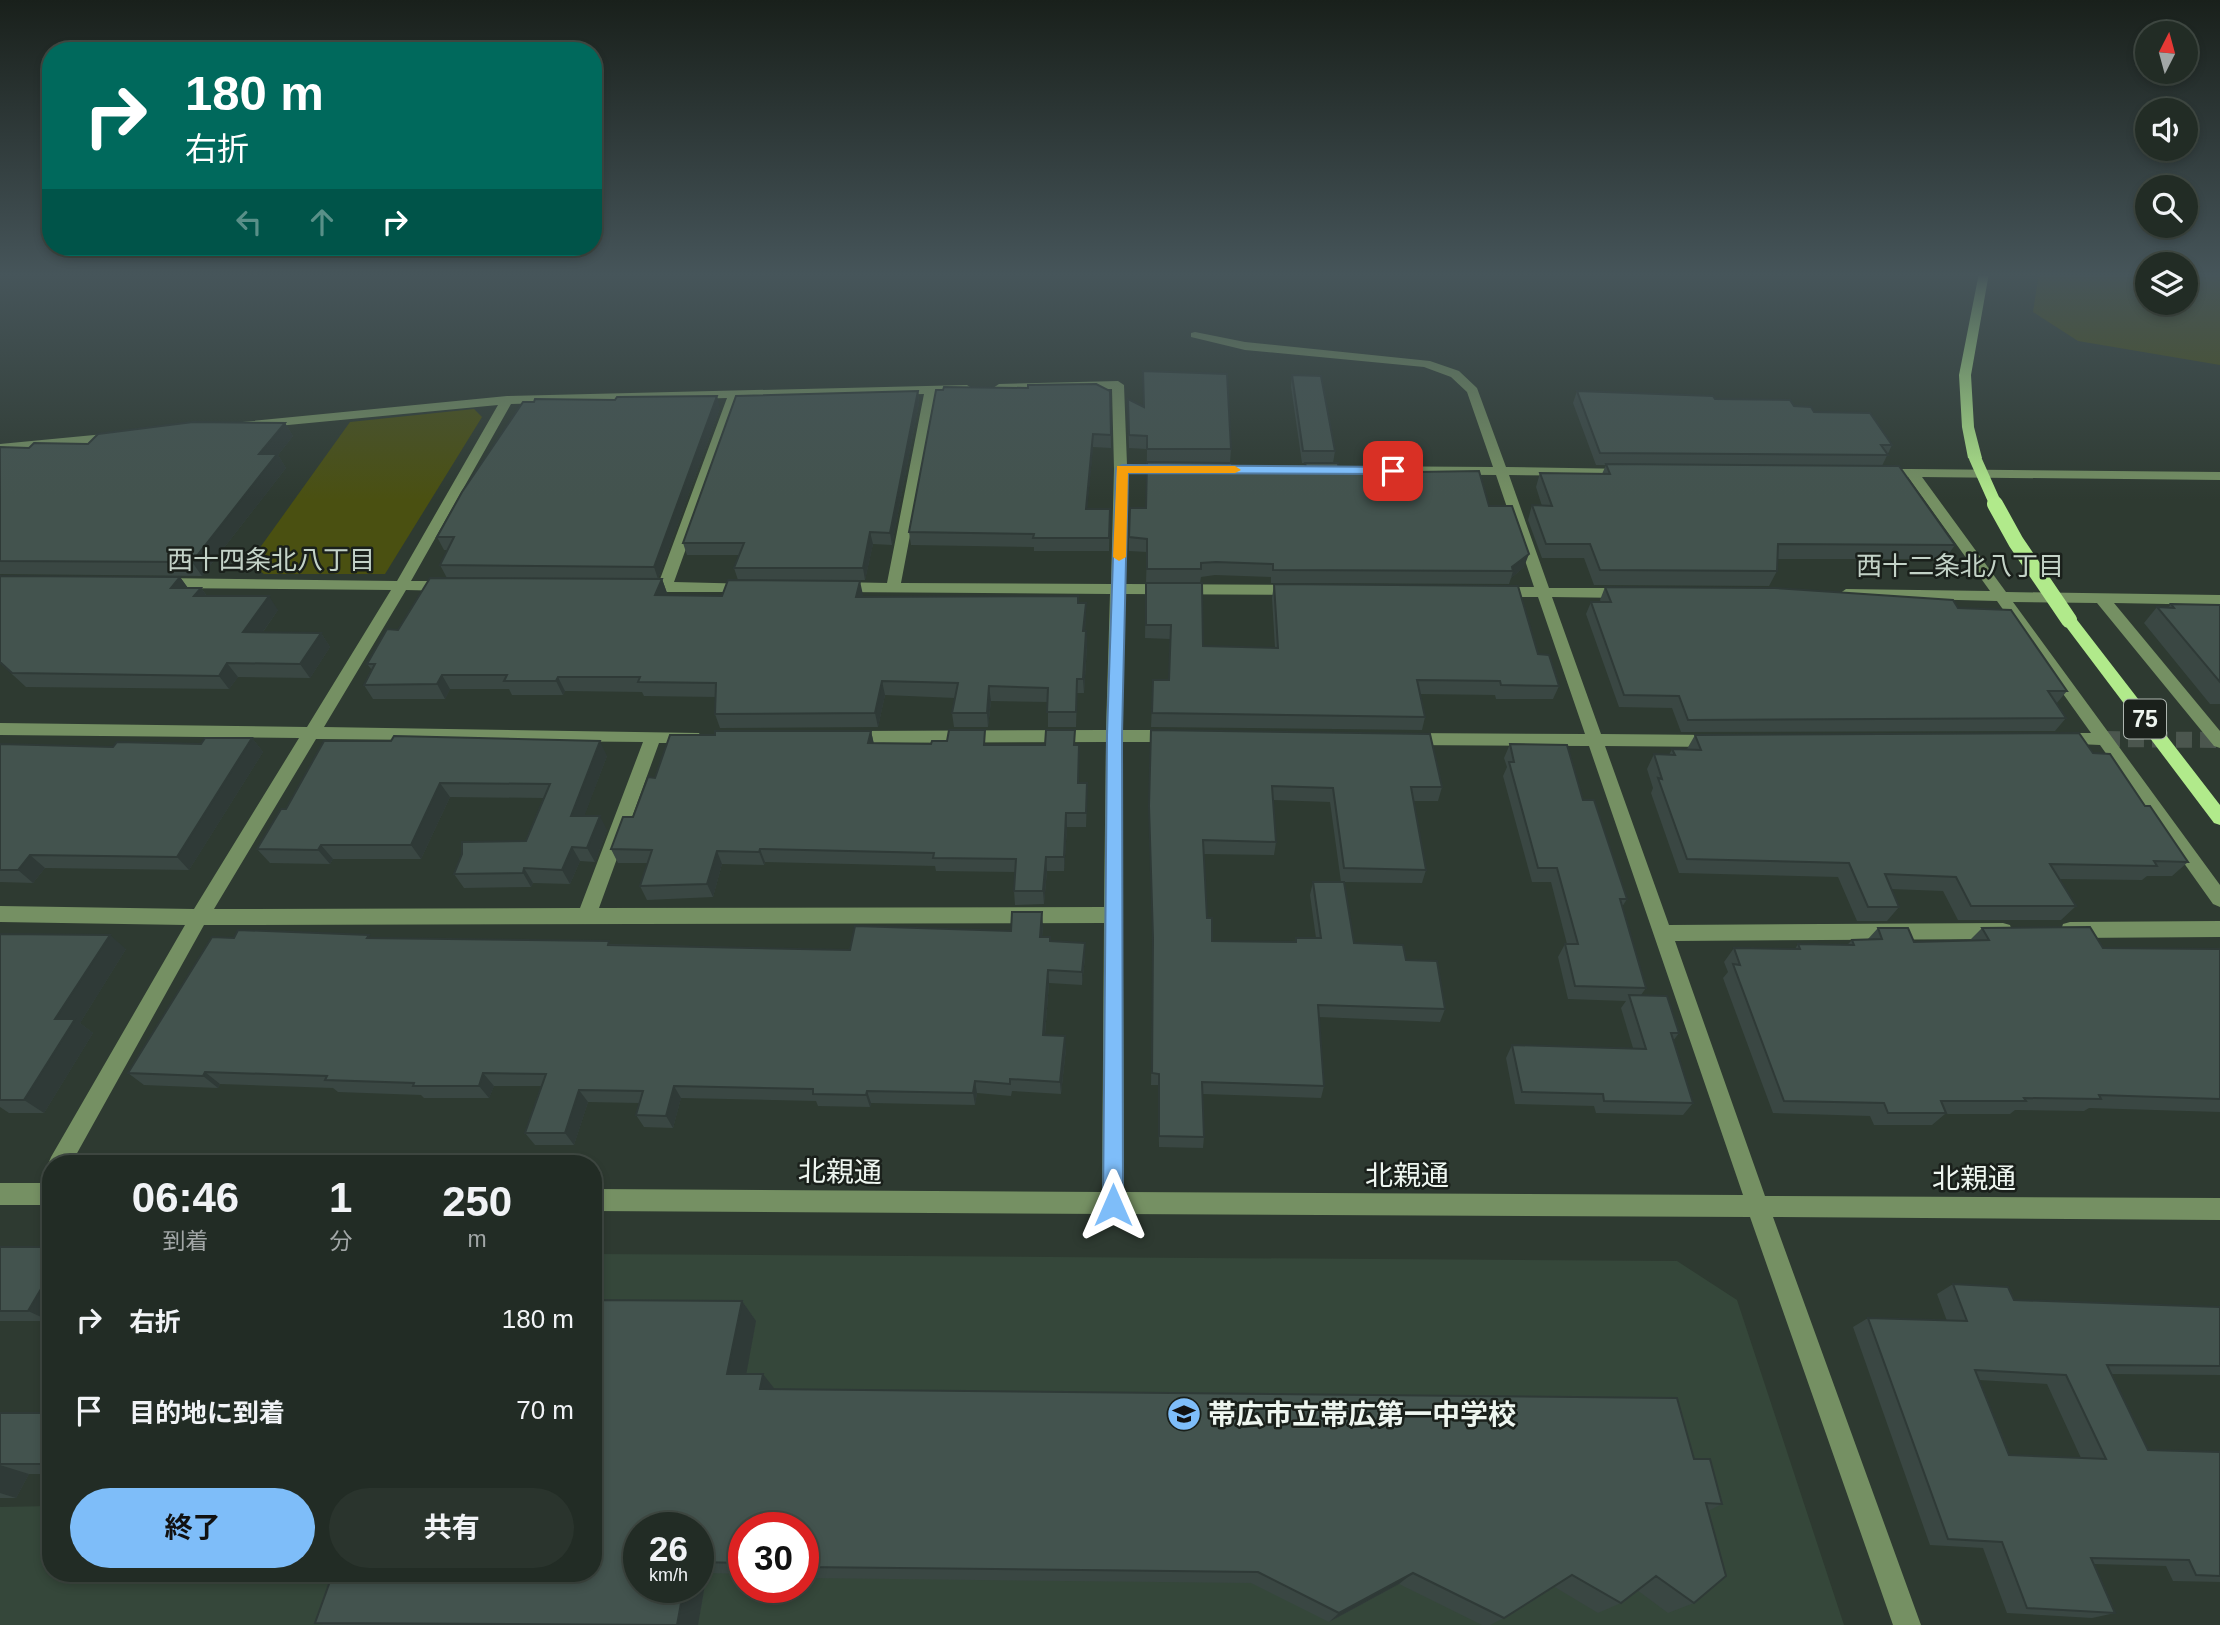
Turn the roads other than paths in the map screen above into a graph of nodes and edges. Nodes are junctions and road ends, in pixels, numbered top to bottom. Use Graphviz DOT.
graph roads {
  1 [pos="1273,349"];
  2 [pos="1970,349"];
  3 [pos="931,390"];
  4 [pos="735,394"];
  5 [pos="507,400"];
  6 [pos="233,426"];
  7 [pos="124,436"];
  8 [pos="0,448"];
  9 [pos="1122,469"];
  10 [pos="1502,471"];
  11 [pos="1638,472"];
  12 [pos="1871,473"];
  13 [pos="1912,473"];
  14 [pos="2220,476"];
  15 [pos="150,583"];
  16 [pos="401,586"];
  17 [pos="470,586"];
  18 [pos="624,587"];
  19 [pos="666,587"];
  20 [pos="759,587"];
  21 [pos="826,587"];
  22 [pos="893,588"];
  23 [pos="1119,588"];
  24 [pos="1310,590"];
  25 [pos="1475,592"];
  26 [pos="1543,593"];
  27 [pos="1640,593"];
  28 [pos="1834,594"];
  29 [pos="2001,596"];
  30 [pos="2103,600"];
  31 [pos="2220,600"];
  32 [pos="0,730"];
  33 [pos="310,734"];
  34 [pos="1114,735"];
  35 [pos="1197,736"];
  36 [pos="653,737"];
  37 [pos="709,737"];
  38 [pos="835,737"];
  39 [pos="1389,739"];
  40 [pos="2049,739"];
  41 [pos="2104,739"];
  42 [pos="1596,741"];
  43 [pos="1733,741"];
  44 [pos="2219,741"];
  45 [pos="2220,818"];
  46 [pos="2220,899"];
  47 [pos="0,914"];
  48 [pos="1114,915"];
  49 [pos="587,916"];
  50 [pos="199,917"];
  51 [pos="2220,929"];
  52 [pos="2053,930"];
  53 [pos="2025,931"];
  54 [pos="1662,933"];
  55 [pos="65,1155"];
  56 [pos="42,1190"];
  57 [pos="0,1194"];
  58 [pos="602,1200"];
  59 [pos="1113,1205"];
  60 [pos="1758,1207"];
  61 [pos="2220,1209"];
  62 [pos="1907,1625"];
  1 -- 10 [label="street"];
  2 -- 45 [label="main road, 75, bridge"];
  3 -- 4 [label="street"];
  3 -- 9 [label="street"];
  3 -- 22 [label="street"];
  4 -- 5 [label="street"];
  4 -- 19 [label="street"];
  5 -- 6 [label="street"];
  5 -- 16 [label="street"];
  7 -- 8 [label="street"];
  9 -- 10 [label="street"];
  9 -- 23 [label="street"];
  10 -- 11 [label="street"];
  10 -- 26 [label="street"];
  12 -- 13 [label="street"];
  13 -- 14 [label="street"];
  13 -- 29 [label="street"];
  15 -- 16 [label="street"];
  16 -- 17 [label="street"];
  16 -- 33 [label="street"];
  18 -- 19 [label="street"];
  19 -- 20 [label="street"];
  21 -- 22 [label="street"];
  22 -- 23 [label="street"];
  23 -- 24 [label="street"];
  23 -- 34 [label="street"];
  25 -- 26 [label="street"];
  26 -- 27 [label="street"];
  26 -- 42 [label="street"];
  28 -- 29 [label="street"];
  29 -- 30 [label="street"];
  29 -- 41 [label="street"];
  30 -- 31 [label="street"];
  30 -- 44 [label="street"];
  32 -- 33 [label="street"];
  33 -- 36 [label="street"];
  33 -- 50 [label="street"];
  34 -- 35 [label="street"];
  34 -- 38 [label="street"];
  34 -- 48 [label="street"];
  36 -- 37 [label="street"];
  36 -- 49 [label="street"];
  39 -- 42 [label="street"];
  40 -- 41 [label="street"];
  41 -- 46 [label="street"];
  42 -- 43 [label="street"];
  42 -- 54 [label="street"];
  47 -- 50 [label="street"];
  48 -- 49 [label="street"];
  48 -- 59 [label="street"];
  49 -- 50 [label="street"];
  50 -- 55 [label="street"];
  51 -- 52 [label="street"];
  53 -- 54 [label="street"];
  54 -- 60 [label="street"];
  56 -- 57 [label="street"];
  58 -- 59 [label="street, 北親通"];
  59 -- 60 [label="street, 北親通"];
  60 -- 61 [label="street, 北親通"];
  60 -- 62 [label="street"];
}
